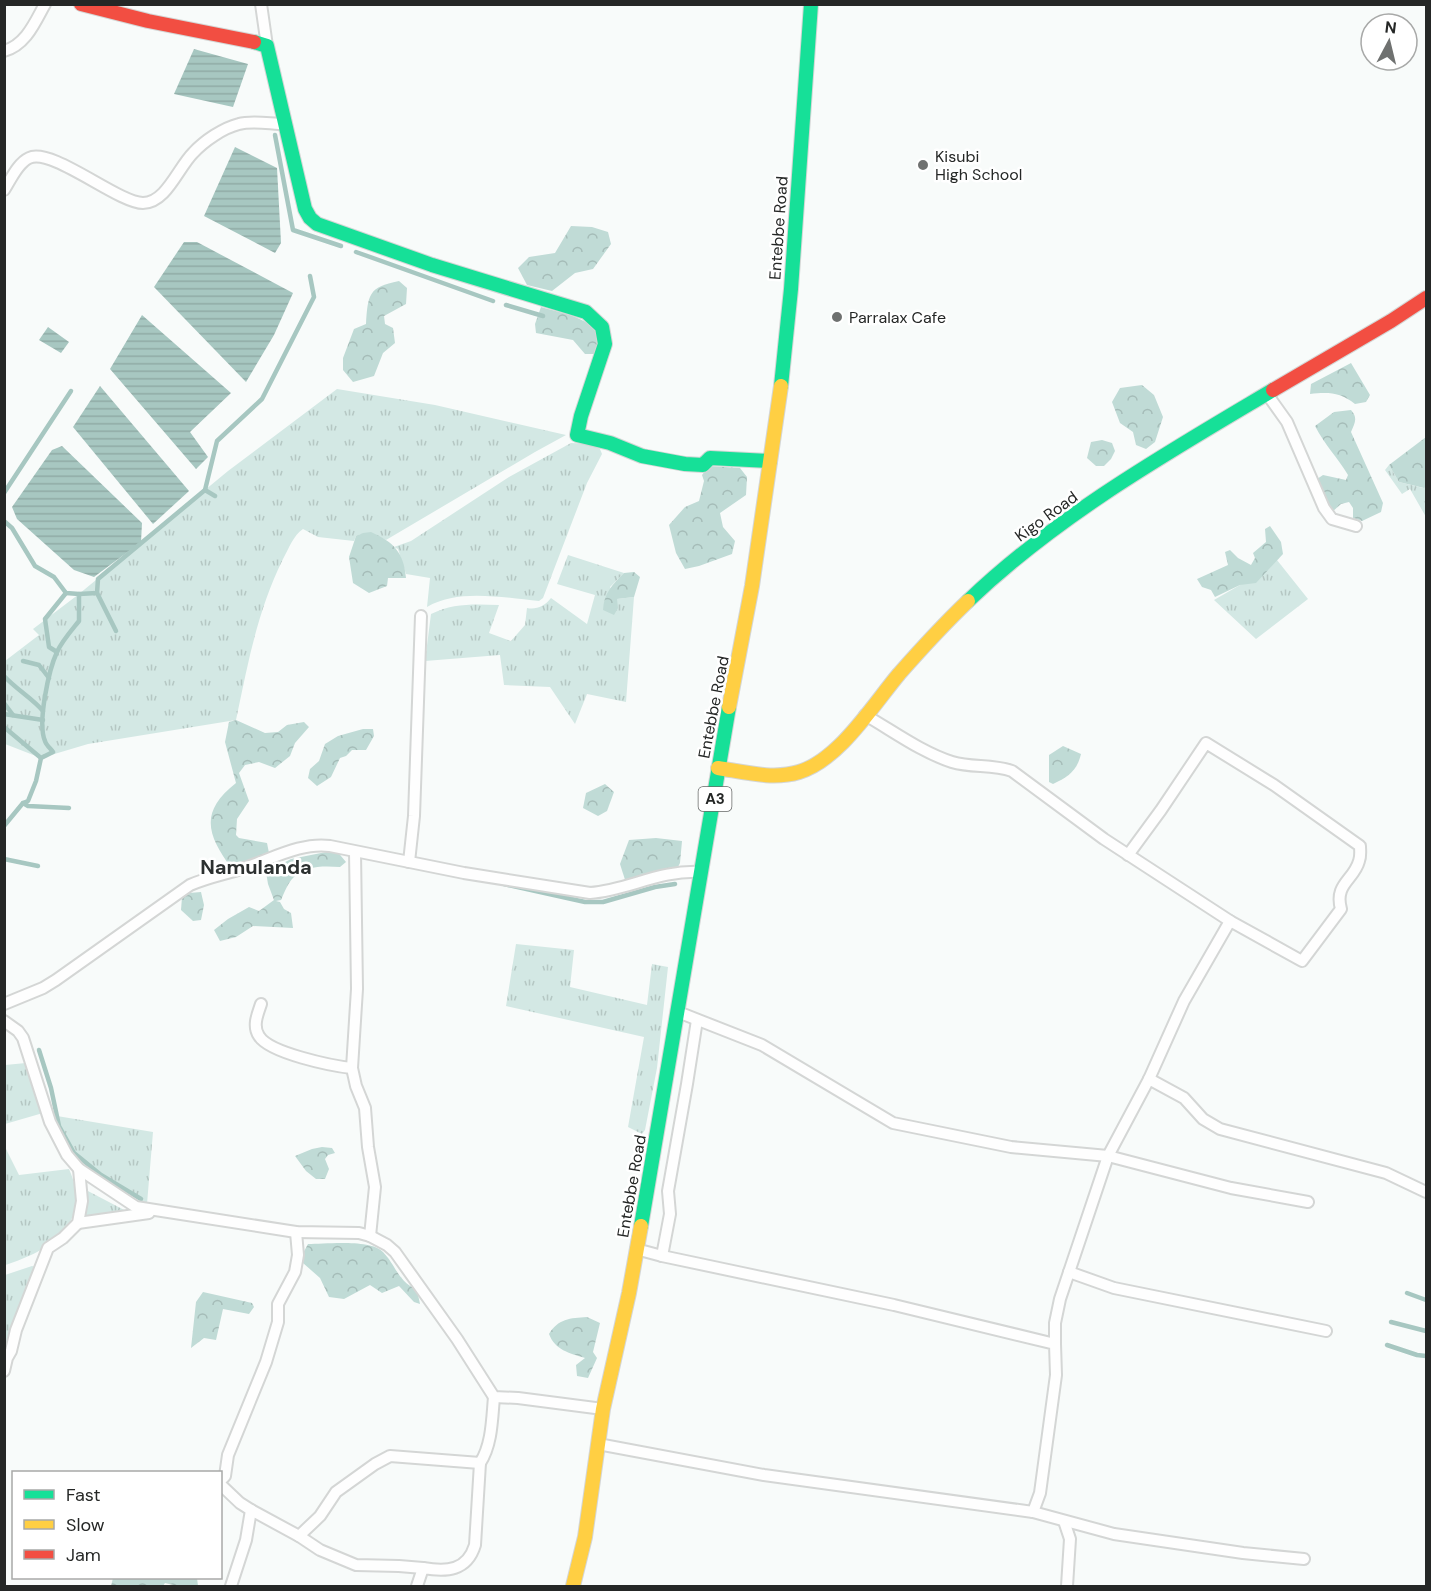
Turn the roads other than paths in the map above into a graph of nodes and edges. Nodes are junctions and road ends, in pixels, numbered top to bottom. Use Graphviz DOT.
graph roads {
  1 [pos="45,4"];
  2 [pos="81,4"];
  3 [pos="261,4"];
  4 [pos="811,4"];
  5 [pos="267,46"];
  6 [pos="4,51"];
  7 [pos="285,124"];
  8 [pos="4,190"];
  9 [pos="1426,298"];
  10 [pos="1267,394"];
  11 [pos="770,461"];
  12 [pos="1356,525"];
  13 [pos="421,616"];
  14 [pos="865,715"];
  15 [pos="718,768"];
  16 [pos="355,852"];
  17 [pos="1128,855"];
  18 [pos="409,862"];
  19 [pos="701,872"];
  20 [pos="1230,921"];
  21 [pos="4,1004"];
  22 [pos="261,1004"];
  23 [pos="678,1012"];
  24 [pos="4,1020"];
  25 [pos="697,1020"];
  26 [pos="352,1068"];
  27 [pos="1149,1078"];
  28 [pos="1108,1156"];
  29 [pos="79,1169"];
  30 [pos="647,1186"];
  31 [pos="668,1191"];
  32 [pos="1426,1192"];
  33 [pos="1308,1202"];
  34 [pos="156,1212"];
  35 [pos="78,1223"];
  36 [pos="296,1232"];
  37 [pos="370,1236"];
  38 [pos="636,1249"];
  39 [pos="662,1256"];
  40 [pos="1069,1272"];
  41 [pos="1326,1331"];
  42 [pos="1055,1344"];
  43 [pos="4,1371"];
  44 [pos="494,1397"];
  45 [pos="603,1409"];
  46 [pos="598,1444"];
  47 [pos="480,1463"];
  48 [pos="222,1480"];
  49 [pos="222,1485"];
  50 [pos="251,1510"];
  51 [pos="1033,1512"];
  52 [pos="1064,1521"];
  53 [pos="299,1536"];
  54 [pos="1304,1559"];
  55 [pos="423,1568"];
  56 [pos="231,1587"];
  57 [pos="417,1587"];
  58 [pos="573,1587"];
  59 [pos="1067,1587"];
  1 -- 6 [label="street"];
  2 -- 5 [label="street"];
  3 -- 5 [label="street"];
  4 -- 11 [label="street, Entebbe Road / A3"];
  5 -- 7 [label="street"];
  7 -- 8 [label="street"];
  7 -- 11 [label="street"];
  9 -- 10 [label="street, Kigo Road"];
  10 -- 12 [label="street"];
  10 -- 14 [label="street, Kigo Road"];
  11 -- 15 [label="street, Entebbe Road / A3"];
  13 -- 18 [label="street"];
  14 -- 15 [label="street, Kigo Road"];
  14 -- 17 [label="street"];
  15 -- 19 [label="street, Entebbe Road / A3"];
  16 -- 18 [label="street"];
  16 -- 21 [label="street"];
  16 -- 26 [label="street"];
  17 -- 20 [label="street"];
  17 -- 20 [label="street"];
  18 -- 19 [label="street"];
  19 -- 23 [label="street, Entebbe Road / A3"];
  20 -- 27 [label="street"];
  22 -- 26 [label="street"];
  23 -- 25 [label="street"];
  23 -- 30 [label="street, Entebbe Road / A3"];
  24 -- 29 [label="street"];
  25 -- 28 [label="street"];
  25 -- 31 [label="street"];
  26 -- 37 [label="street"];
  27 -- 28 [label="street"];
  27 -- 32 [label="street"];
  28 -- 33 [label="street"];
  28 -- 40 [label="street"];
  29 -- 35 [label="street"];
  29 -- 36 [label="street"];
  30 -- 31 [label="street"];
  30 -- 38 [label="street, Entebbe Road / A3"];
  31 -- 39 [label="street"];
  34 -- 35 [label="street"];
  35 -- 43 [label="street"];
  36 -- 37 [label="street"];
  36 -- 48 [label="street"];
  37 -- 44 [label="street"];
  38 -- 39 [label="street"];
  38 -- 45 [label="street, Entebbe Road / A3"];
  39 -- 42 [label="street"];
  40 -- 41 [label="street"];
  40 -- 42 [label="street"];
  42 -- 51 [label="street"];
  44 -- 45 [label="street"];
  44 -- 47 [label="street"];
  45 -- 46 [label="street, Entebbe Road / A3"];
  46 -- 51 [label="street"];
  46 -- 58 [label="street, Entebbe Road / A3"];
  47 -- 53 [label="street"];
  47 -- 55 [label="street"];
  49 -- 50 [label="street"];
  50 -- 53 [label="street"];
  50 -- 56 [label="street"];
  51 -- 52 [label="street"];
  52 -- 54 [label="street"];
  52 -- 59 [label="street"];
  53 -- 55 [label="street"];
  55 -- 57 [label="street"];
}
